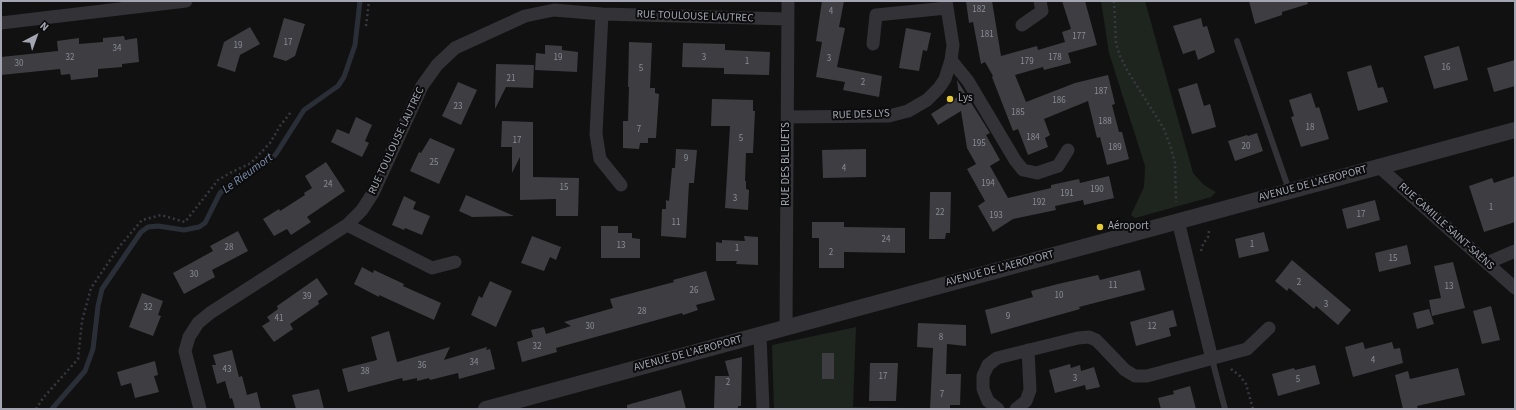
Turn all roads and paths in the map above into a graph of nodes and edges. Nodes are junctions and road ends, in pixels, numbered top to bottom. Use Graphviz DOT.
graph roads {
  1 [pos="186,1"];
  2 [pos="369,1"];
  3 [pos="788,1"];
  4 [pos="1040,1"];
  5 [pos="1114,1"];
  6 [pos="555,5"];
  7 [pos="946,5"];
  8 [pos="602,14"];
  9 [pos="788,19"];
  10 [pos="1,23"];
  11 [pos="1022,25"];
  12 [pos="366,26"];
  13 [pos="1237,41"];
  14 [pos="873,44"];
  15 [pos="952,60"];
  16 [pos="291,112"];
  17 [pos="788,117"];
  18 [pos="1515,130"];
  19 [pos="1068,150"];
  20 [pos="1378,166"];
  21 [pos="621,185"];
  22 [pos="1289,190"];
  23 [pos="1176,202"];
  24 [pos="1178,221"];
  25 [pos="347,225"];
  26 [pos="1208,231"];
  27 [pos="1515,251"];
  28 [pos="1202,258"];
  29 [pos="455,262"];
  30 [pos="1487,263"];
  31 [pos="1515,288"];
  32 [pos="786,328"];
  33 [pos="1269,328"];
  34 [pos="760,334"];
  35 [pos="1028,350"];
  36 [pos="1219,357"];
  37 [pos="36,409"];
  38 [pos="200,409"];
  39 [pos="486,409"];
  40 [pos="763,409"];
  41 [pos="998,409"];
  42 [pos="1016,409"];
  43 [pos="1224,409"];
  44 [pos="1252,409"];
  1 -- 10 [label="street"];
  2 -- 12 [label="path"];
  3 -- 9 [label="street, RUE DES BLEUETS"];
  4 -- 11 [label="street"];
  5 -- 23 [label="path"];
  6 -- 8 [label="street, RUE TOULOUSE LAUTREC"];
  6 -- 25 [label="street, RUE TOULOUSE LAUTREC"];
  7 -- 14 [label="street, RUE DES LYS"];
  7 -- 15 [label="street, RUE DES LYS"];
  8 -- 9 [label="street, RUE TOULOUSE LAUTREC"];
  8 -- 21 [label="street"];
  9 -- 17 [label="street, RUE DES BLEUETS"];
  13 -- 22 [label="lane"];
  15 -- 17 [label="street, RUE DES LYS"];
  15 -- 19 [label="street"];
  16 -- 37 [label="path"];
  17 -- 32 [label="street, RUE DES BLEUETS"];
  18 -- 20 [label="street, AVENUE DE L'AEROPORT"];
  20 -- 22 [label="street, AVENUE DE L'AEROPORT"];
  20 -- 30 [label="street, RUE CAMILLE SAINT-SAËNS"];
  22 -- 24 [label="street, AVENUE DE L'AEROPORT"];
  24 -- 32 [label="street, AVENUE DE L'AEROPORT"];
  24 -- 36 [label="street"];
  25 -- 29 [label="street"];
  25 -- 38 [label="street, RUE TOULOUSE LAUTREC"];
  26 -- 28 [label="path"];
  27 -- 30 [label="street"];
  30 -- 31 [label="street, RUE CAMILLE SAINT-SAËNS"];
  32 -- 34 [label="street, AVENUE DE L'AEROPORT"];
  33 -- 36 [label="street"];
  34 -- 39 [label="street, AVENUE DE L'AEROPORT"];
  34 -- 40 [label="street"];
  35 -- 36 [label="street"];
  35 -- 41 [label="street"];
  35 -- 42 [label="street"];
  36 -- 43 [label="lane"];
  36 -- 44 [label="path"];
}
